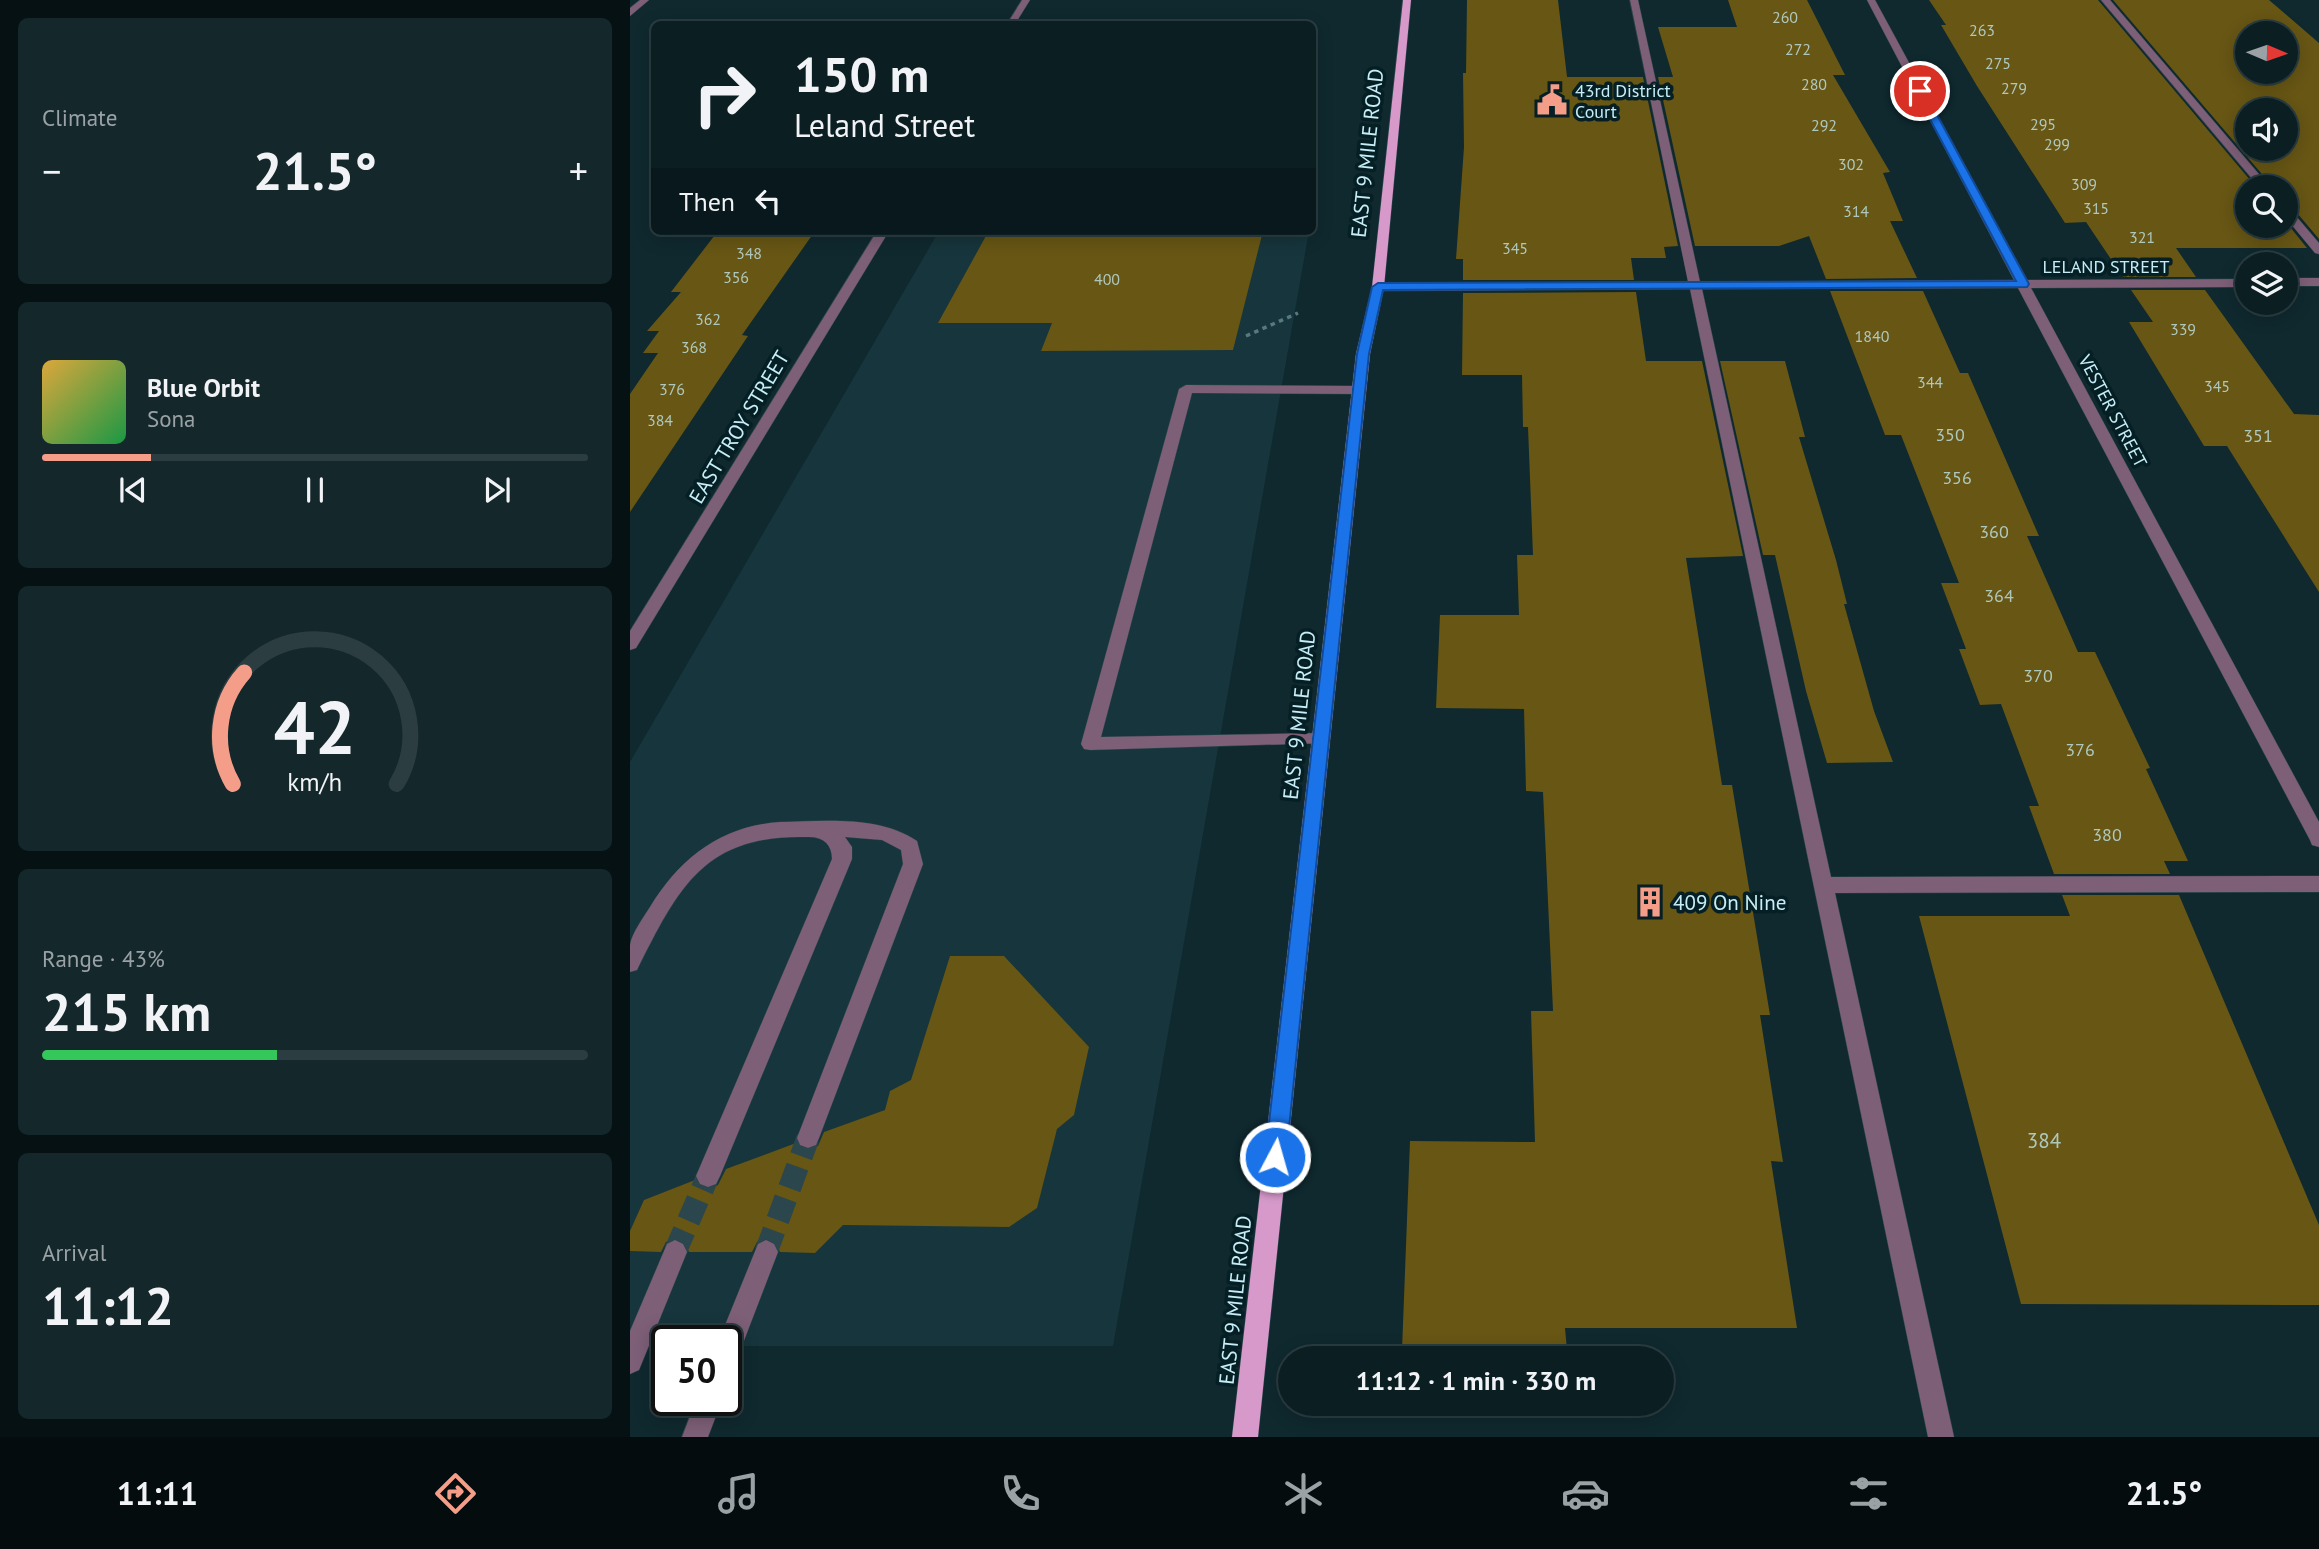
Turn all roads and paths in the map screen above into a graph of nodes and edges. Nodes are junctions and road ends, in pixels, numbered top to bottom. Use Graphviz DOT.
graph roads {
  1 [pos="645,0"];
  2 [pos="1026,0"];
  3 [pos="1407,0"];
  4 [pos="1634,0"];
  5 [pos="1871,0"];
  6 [pos="2105,0"];
  7 [pos="630,13"];
  8 [pos="1013,21"];
  9 [pos="2255,175"];
  10 [pos="2298,225"];
  11 [pos="881,235"];
  12 [pos="2319,250"];
  13 [pos="2235,282"];
  14 [pos="2298,282"];
  15 [pos="2319,282"];
  16 [pos="2023,284"];
  17 [pos="1695,286"];
  18 [pos="1378,287"];
  19 [pos="1298,313"];
  20 [pos="1246,335"];
  21 [pos="1359,390"];
  22 [pos="630,644"];
  23 [pos="1321,739"];
  24 [pos="818,830"];
  25 [pos="2319,840"];
  26 [pos="2319,884"];
  27 [pos="1822,885"];
  28 [pos="630,964"];
  29 [pos="808,1138"];
  30 [pos="708,1176"];
  31 [pos="675,1252"];
  32 [pos="766,1252"];
  33 [pos="738,1325"];
  34 [pos="630,1361"];
  35 [pos="703,1416"];
  36 [pos="695,1437"];
  37 [pos="1245,1437"];
  38 [pos="1941,1437"];
  1 -- 7 [label="street"];
  2 -- 8 [label="street"];
  3 -- 18 [label="main road, EAST 9 MILE ROAD"];
  4 -- 17 [label="street"];
  5 -- 16 [label="street, VESTER STREET"];
  6 -- 9 [label="street"];
  10 -- 12 [label="street"];
  11 -- 22 [label="street, EAST TROY STREET"];
  13 -- 16 [label="street, LELAND STREET"];
  14 -- 15 [label="street"];
  16 -- 17 [label="street, LELAND STREET"];
  16 -- 25 [label="street, VESTER STREET"];
  17 -- 18 [label="street, LELAND STREET"];
  17 -- 27 [label="street"];
  18 -- 21 [label="main road, EAST 9 MILE ROAD"];
  19 -- 20 [label="path"];
  21 -- 23 [label="main road, EAST 9 MILE ROAD"];
  21 -- 23 [label="street"];
  23 -- 37 [label="main road, EAST 9 MILE ROAD"];
  24 -- 28 [label="street"];
  24 -- 29 [label="street"];
  24 -- 30 [label="street"];
  26 -- 27 [label="street"];
  27 -- 38 [label="street"];
  31 -- 34 [label="street"];
  32 -- 33 [label="street"];
  35 -- 36 [label="street"];
}
